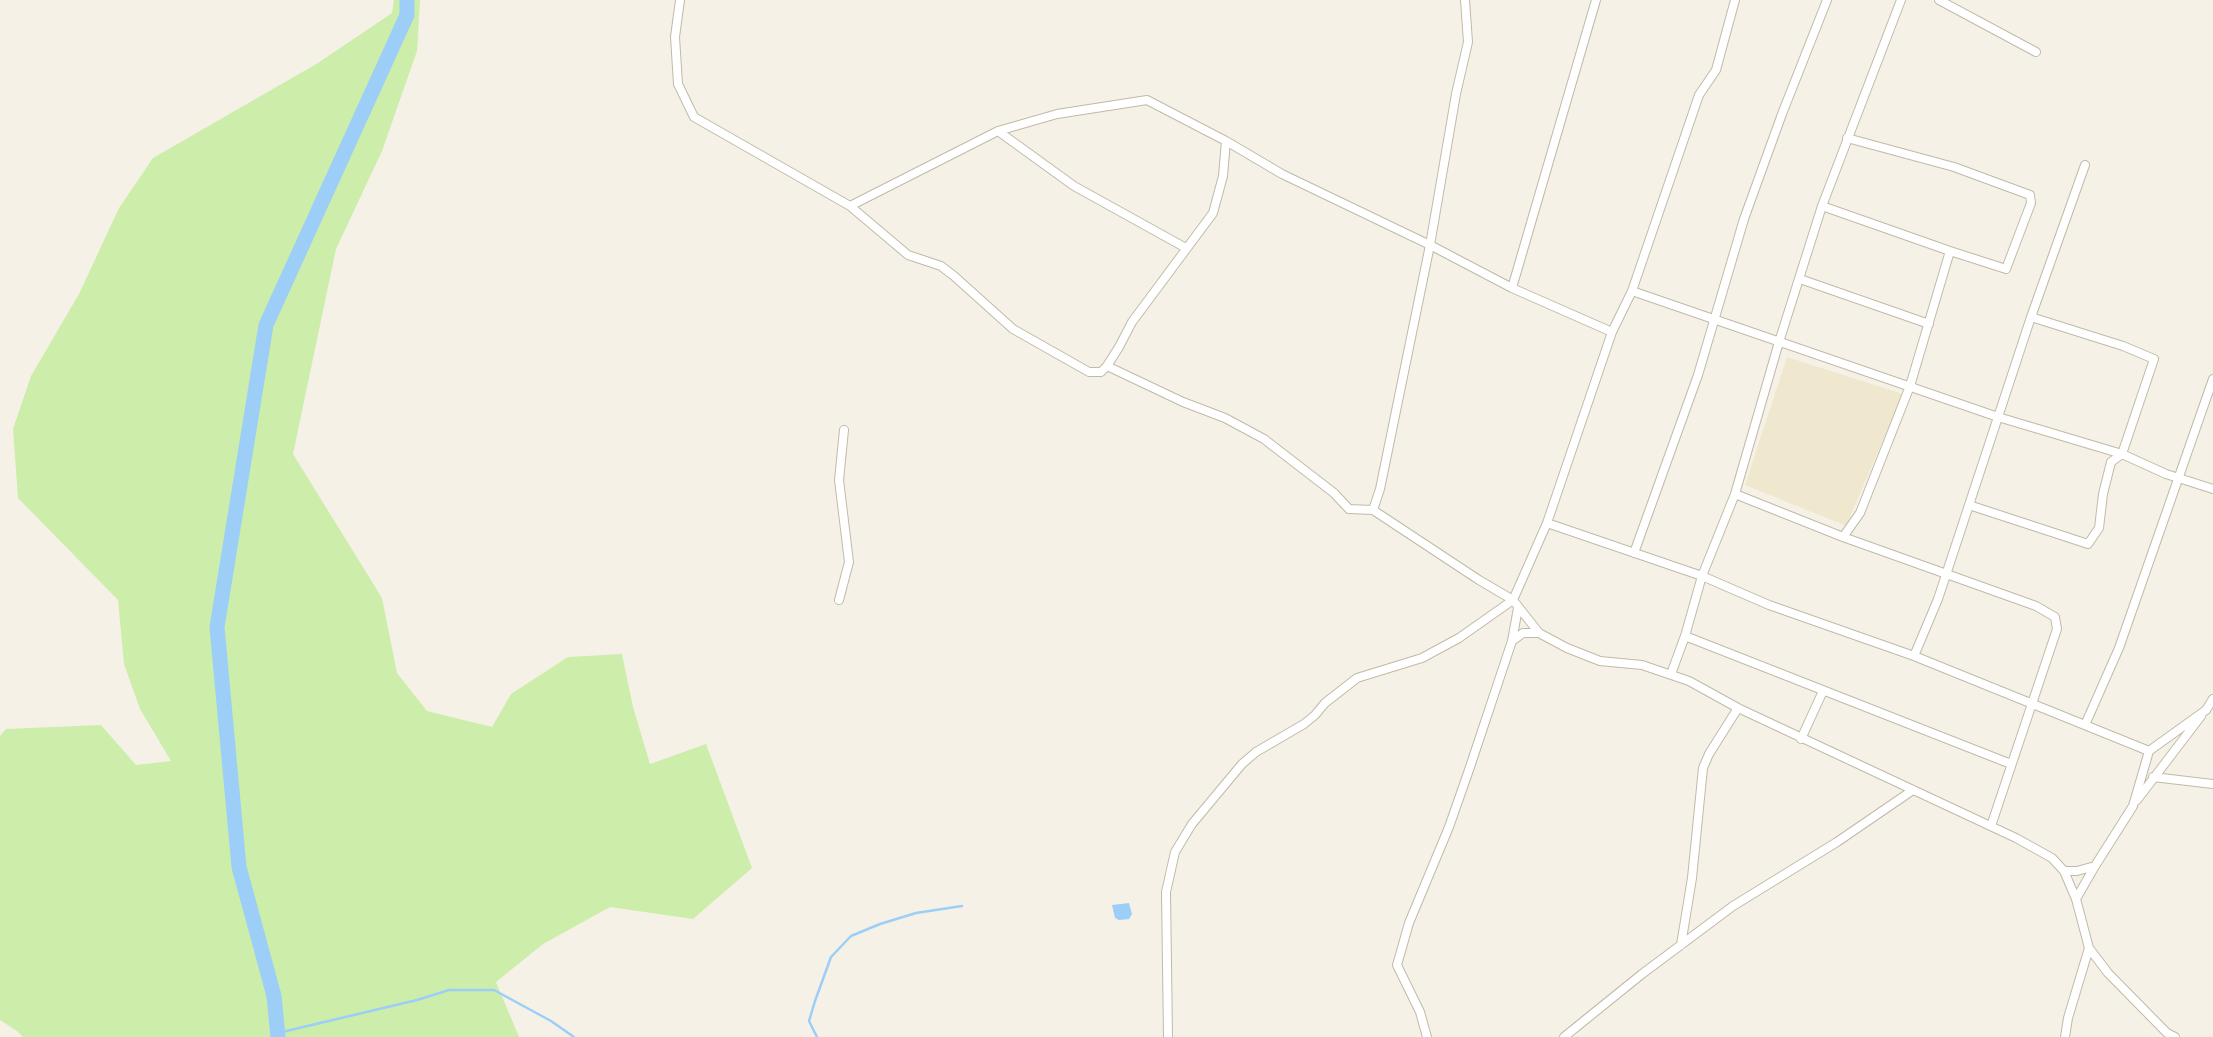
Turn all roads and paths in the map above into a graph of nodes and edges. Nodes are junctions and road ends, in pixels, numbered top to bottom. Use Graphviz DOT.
graph roads {
  1 [pos="680,0"];
  2 [pos="1465,0"];
  3 [pos="1596,0"];
  4 [pos="1735,0"];
  5 [pos="1827,0"];
  6 [pos="1901,0"];
  7 [pos="1939,0"];
  8 [pos="2036,52"];
  9 [pos="998,131"];
  10 [pos="1847,138"];
  11 [pos="1226,141"];
  12 [pos="2085,165"];
  13 [pos="850,206"];
  14 [pos="1822,206"];
  15 [pos="1430,245"];
  16 [pos="1186,248"];
  17 [pos="1950,251"];
  18 [pos="1800,279"];
  19 [pos="1512,288"];
  20 [pos="1632,291"];
  21 [pos="2030,317"];
  22 [pos="1715,320"];
  23 [pos="1930,324"];
  24 [pos="1612,332"];
  25 [pos="1779,342"];
  26 [pos="1107,366"];
  27 [pos="2213,379"];
  28 [pos="1910,386"];
  29 [pos="1998,417"];
  30 [pos="844,430"];
  31 [pos="2122,454"];
  32 [pos="2178,477"];
  33 [pos="2213,489"];
  34 [pos="1735,494"];
  35 [pos="1969,505"];
  36 [pos="1374,510"];
  37 [pos="1547,523"];
  38 [pos="1844,537"];
  39 [pos="1634,553"];
  40 [pos="1946,573"];
  41 [pos="1702,576"];
  42 [pos="840,600"];
  43 [pos="1512,600"];
  44 [pos="1518,608"];
  45 [pos="1540,633"];
  46 [pos="1685,636"];
  47 [pos="1512,641"];
  48 [pos="1914,656"];
  49 [pos="1671,674"];
  50 [pos="1822,691"];
  51 [pos="2213,699"];
  52 [pos="2031,702"];
  53 [pos="1738,708"];
  54 [pos="2206,710"];
  55 [pos="2085,725"];
  56 [pos="1801,739"];
  57 [pos="2149,751"];
  58 [pos="2011,764"];
  59 [pos="2153,777"];
  60 [pos="2213,784"];
  61 [pos="1914,790"];
  62 [pos="2133,806"];
  63 [pos="1991,826"];
  64 [pos="2094,866"];
  65 [pos="2064,871"];
  66 [pos="2076,899"];
  67 [pos="1681,945"];
  68 [pos="2089,948"];
  69 [pos="2068,1018"];
  70 [pos="1168,1037"];
  71 [pos="1427,1037"];
  72 [pos="1564,1037"];
  73 [pos="2060,1037"];
  74 [pos="2065,1037"];
  75 [pos="2175,1037"];
  1 -- 13 [label="street"];
  2 -- 15 [label="street"];
  3 -- 19 [label="street"];
  4 -- 20 [label="street"];
  5 -- 22 [label="street"];
  6 -- 10 [label="street"];
  7 -- 8 [label="street"];
  9 -- 11 [label="street"];
  9 -- 13 [label="street"];
  9 -- 16 [label="street"];
  10 -- 14 [label="street"];
  10 -- 17 [label="street"];
  11 -- 15 [label="street"];
  11 -- 16 [label="street"];
  12 -- 21 [label="street"];
  13 -- 26 [label="street"];
  14 -- 17 [label="street"];
  14 -- 18 [label="street"];
  15 -- 19 [label="street"];
  15 -- 36 [label="street"];
  16 -- 26 [label="street"];
  17 -- 23 [label="street"];
  18 -- 23 [label="street"];
  18 -- 25 [label="street"];
  19 -- 24 [label="street"];
  20 -- 22 [label="street"];
  20 -- 24 [label="street"];
  21 -- 29 [label="street"];
  21 -- 31 [label="street"];
  22 -- 25 [label="street"];
  22 -- 39 [label="street"];
  23 -- 28 [label="street"];
  24 -- 37 [label="street"];
  25 -- 28 [label="street"];
  25 -- 34 [label="street"];
  26 -- 36 [label="street"];
  27 -- 32 [label="street"];
  28 -- 29 [label="street"];
  28 -- 38 [label="street"];
  29 -- 31 [label="street"];
  29 -- 35 [label="street"];
  30 -- 42 [label="street"];
  31 -- 32 [label="street"];
  31 -- 35 [label="street"];
  32 -- 33 [label="street"];
  32 -- 55 [label="street"];
  34 -- 38 [label="street"];
  34 -- 41 [label="street"];
  35 -- 40 [label="street"];
  36 -- 43 [label="street"];
  37 -- 39 [label="street"];
  37 -- 43 [label="street"];
  38 -- 40 [label="street"];
  39 -- 41 [label="street"];
  40 -- 48 [label="street"];
  40 -- 52 [label="street"];
  41 -- 46 [label="street"];
  41 -- 48 [label="street"];
  43 -- 44 [label="street"];
  43 -- 70 [label="street"];
  44 -- 45 [label="street"];
  44 -- 47 [label="street"];
  45 -- 47 [label="street"];
  45 -- 49 [label="street"];
  46 -- 49 [label="street"];
  46 -- 50 [label="street"];
  47 -- 71 [label="street"];
  48 -- 52 [label="street"];
  49 -- 53 [label="street"];
  50 -- 56 [label="street"];
  50 -- 58 [label="street"];
  51 -- 54 [label="street"];
  52 -- 55 [label="street"];
  52 -- 58 [label="street"];
  53 -- 56 [label="street"];
  53 -- 67 [label="street"];
  54 -- 57 [label="street"];
  54 -- 59 [label="street"];
  55 -- 57 [label="street"];
  56 -- 61 [label="street"];
  57 -- 62 [label="street"];
  58 -- 63 [label="street"];
  59 -- 60 [label="street"];
  59 -- 62 [label="street"];
  61 -- 63 [label="street"];
  61 -- 67 [label="street"];
  62 -- 64 [label="street"];
  63 -- 65 [label="street"];
  64 -- 65 [label="street"];
  64 -- 66 [label="street"];
  65 -- 66 [label="street"];
  66 -- 68 [label="street"];
  67 -- 72 [label="street"];
  68 -- 69 [label="street"];
  68 -- 75 [label="street"];
  69 -- 73 [label="street"];
  69 -- 74 [label="street"];
}
